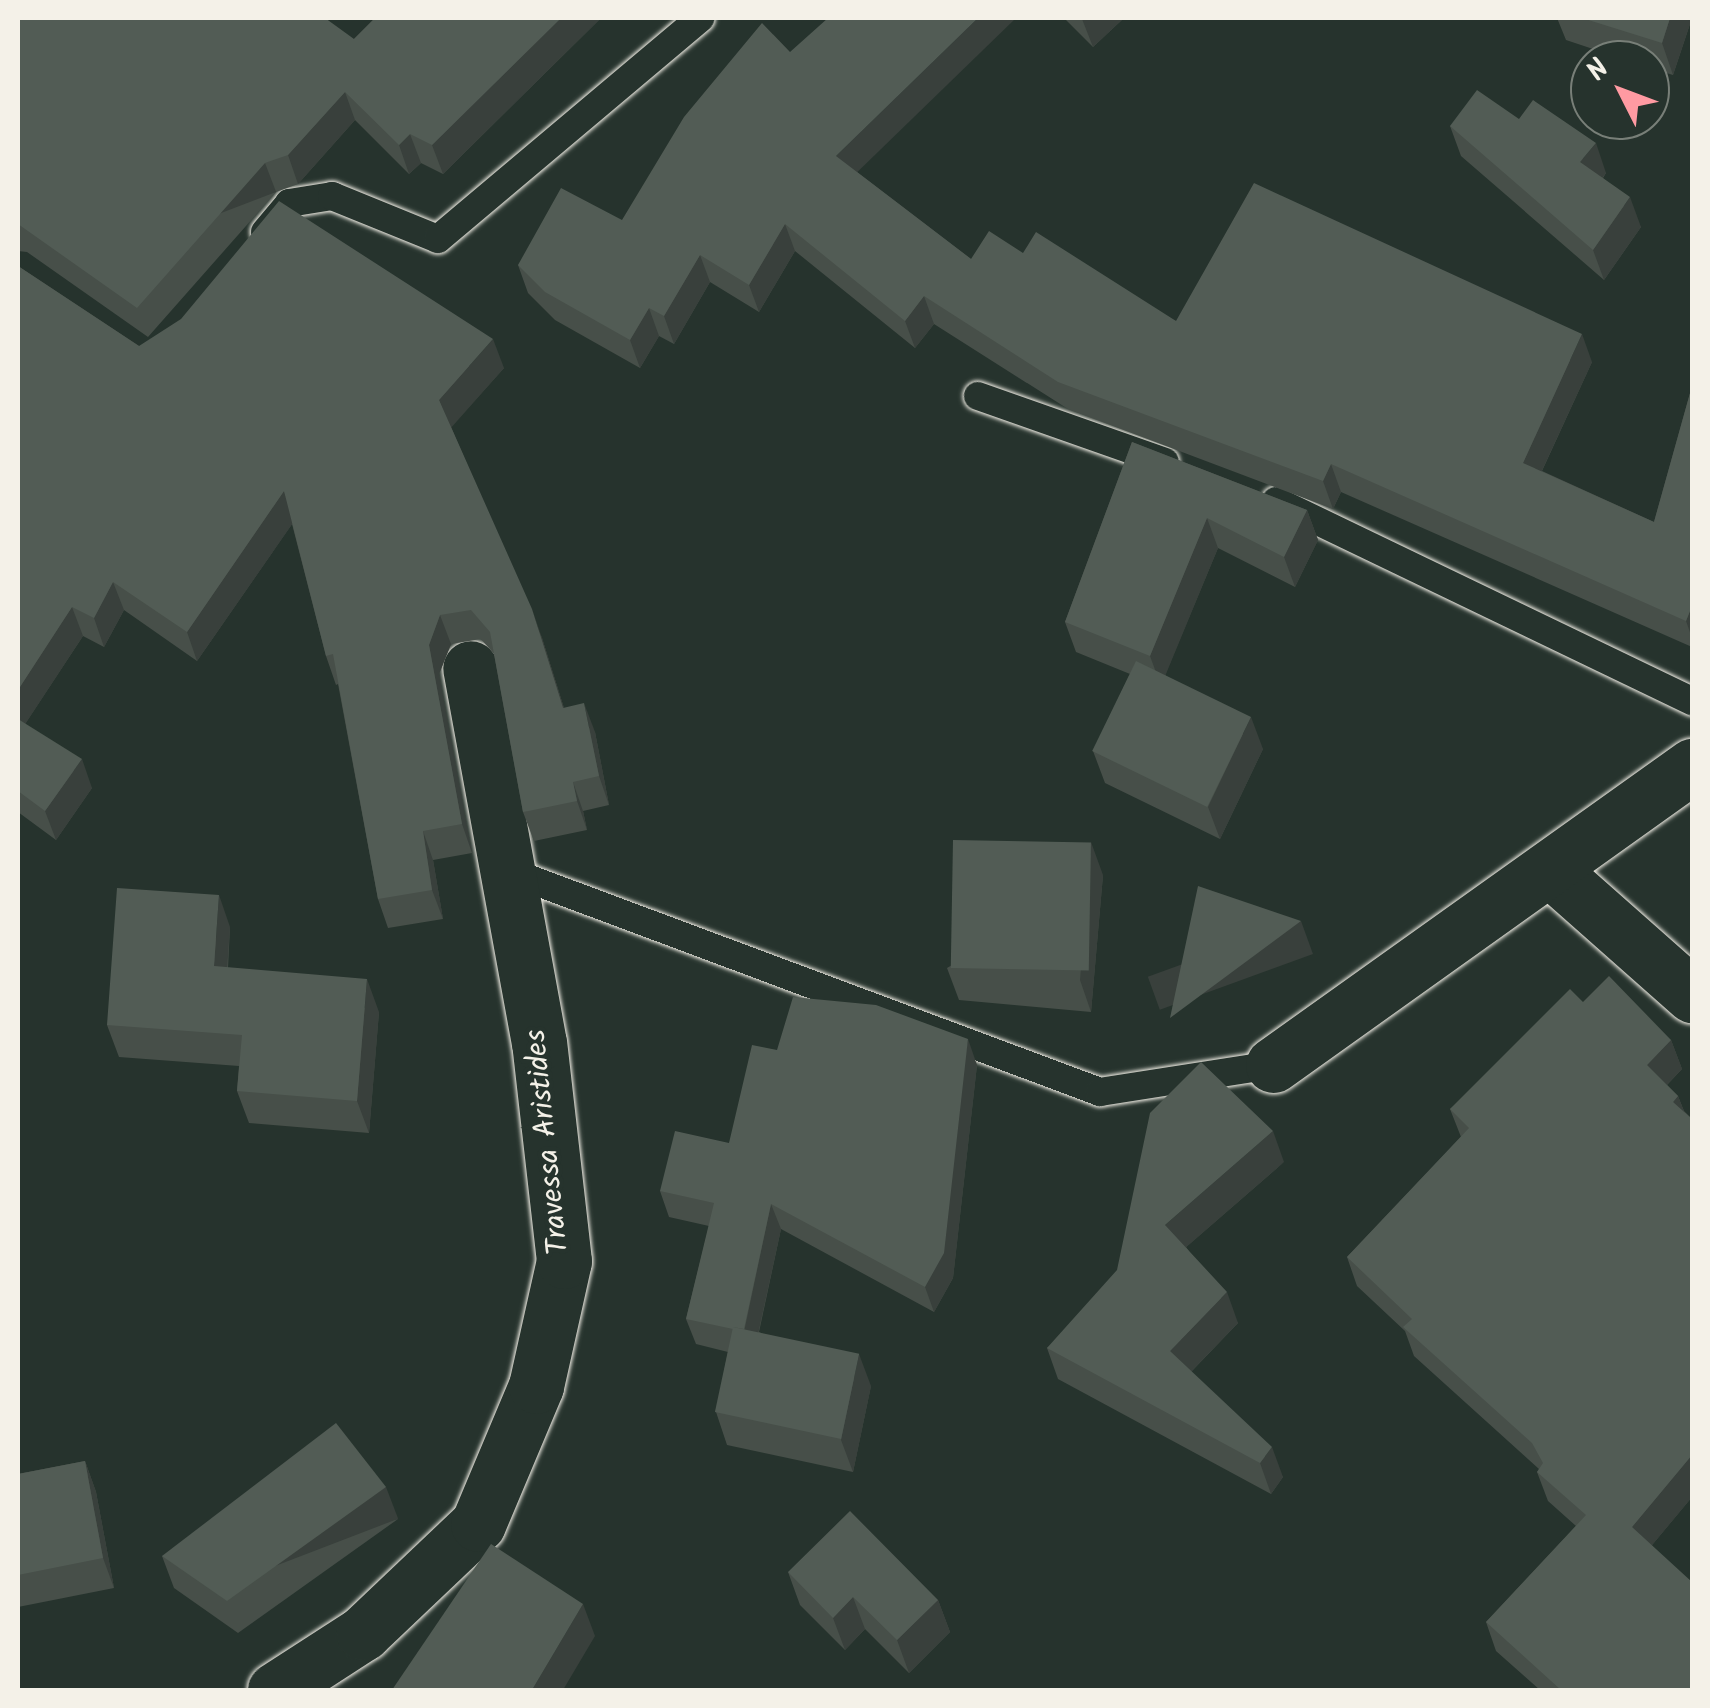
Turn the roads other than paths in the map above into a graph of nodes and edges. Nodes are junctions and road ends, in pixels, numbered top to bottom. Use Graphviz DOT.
graph roads {
  1 [pos="700,18"];
  2 [pos="240,262"];
  3 [pos="978,396"];
  4 [pos="1200,474"];
  5 [pos="1256,494"];
  6 [pos="470,668"];
  7 [pos="1692,701"];
  8 [pos="1692,766"];
  9 [pos="508,870"];
  10 [pos="1553,872"];
  11 [pos="1692,995"];
  12 [pos="1272,1065"];
  13 [pos="275,1690"];
  1 -- 2 [label="lane"];
  3 -- 4 [label="lane"];
  5 -- 7 [label="lane"];
  6 -- 9 [label="street, Travessa Aristides"];
  8 -- 10 [label="street"];
  9 -- 12 [label="lane"];
  9 -- 13 [label="street, Travessa Aristides"];
  10 -- 11 [label="street"];
  10 -- 12 [label="street"];
}
